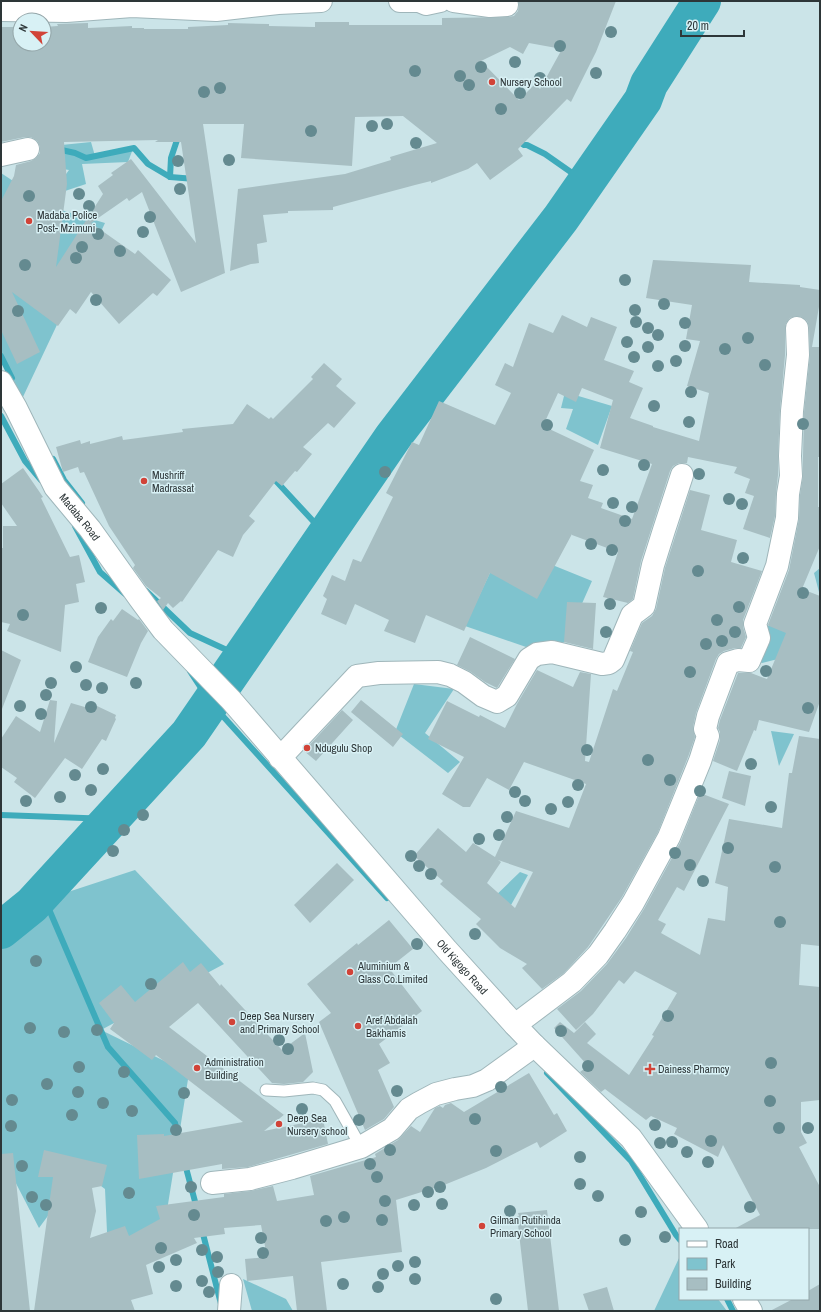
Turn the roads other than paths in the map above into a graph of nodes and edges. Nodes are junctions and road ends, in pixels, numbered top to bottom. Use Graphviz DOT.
graph roads {
  1 [pos="321,1"];
  2 [pos="400,1"];
  3 [pos="440,1"];
  4 [pos="454,1"];
  5 [pos="278,2"];
  6 [pos="132,4"];
  7 [pos="507,5"];
  8 [pos="1,10"];
  9 [pos="28,149"];
  10 [pos="1,155"];
  11 [pos="797,328"];
  12 [pos="1,382"];
  13 [pos="682,475"];
  14 [pos="231,700"];
  15 [pos="280,758"];
  16 [pos="515,1025"];
  17 [pos="534,1045"];
  18 [pos="266,1090"];
  19 [pos="361,1147"];
  20 [pos="212,1183"];
  21 [pos="696,1228"];
  22 [pos="231,1285"];
  23 [pos="745,1300"];
  24 [pos="229,1311"];
  25 [pos="751,1311"];
  1 -- 5 [label="street"];
  2 -- 3 [label="street"];
  4 -- 7 [label="street"];
  5 -- 6 [label="street"];
  6 -- 8 [label="street"];
  9 -- 10 [label="street"];
  11 -- 16 [label="street"];
  12 -- 14 [label="street, Madaba Road"];
  13 -- 15 [label="street"];
  14 -- 15 [label="street, Old Kigogo Road"];
  15 -- 16 [label="street, Old Kigogo Road"];
  16 -- 17 [label="street, Old Kigogo Road"];
  17 -- 19 [label="street"];
  17 -- 21 [label="street, Old Kigogo Road"];
  18 -- 19 [label="lane"];
  19 -- 20 [label="street"];
  22 -- 24 [label="street"];
  23 -- 25 [label="street"];
}
